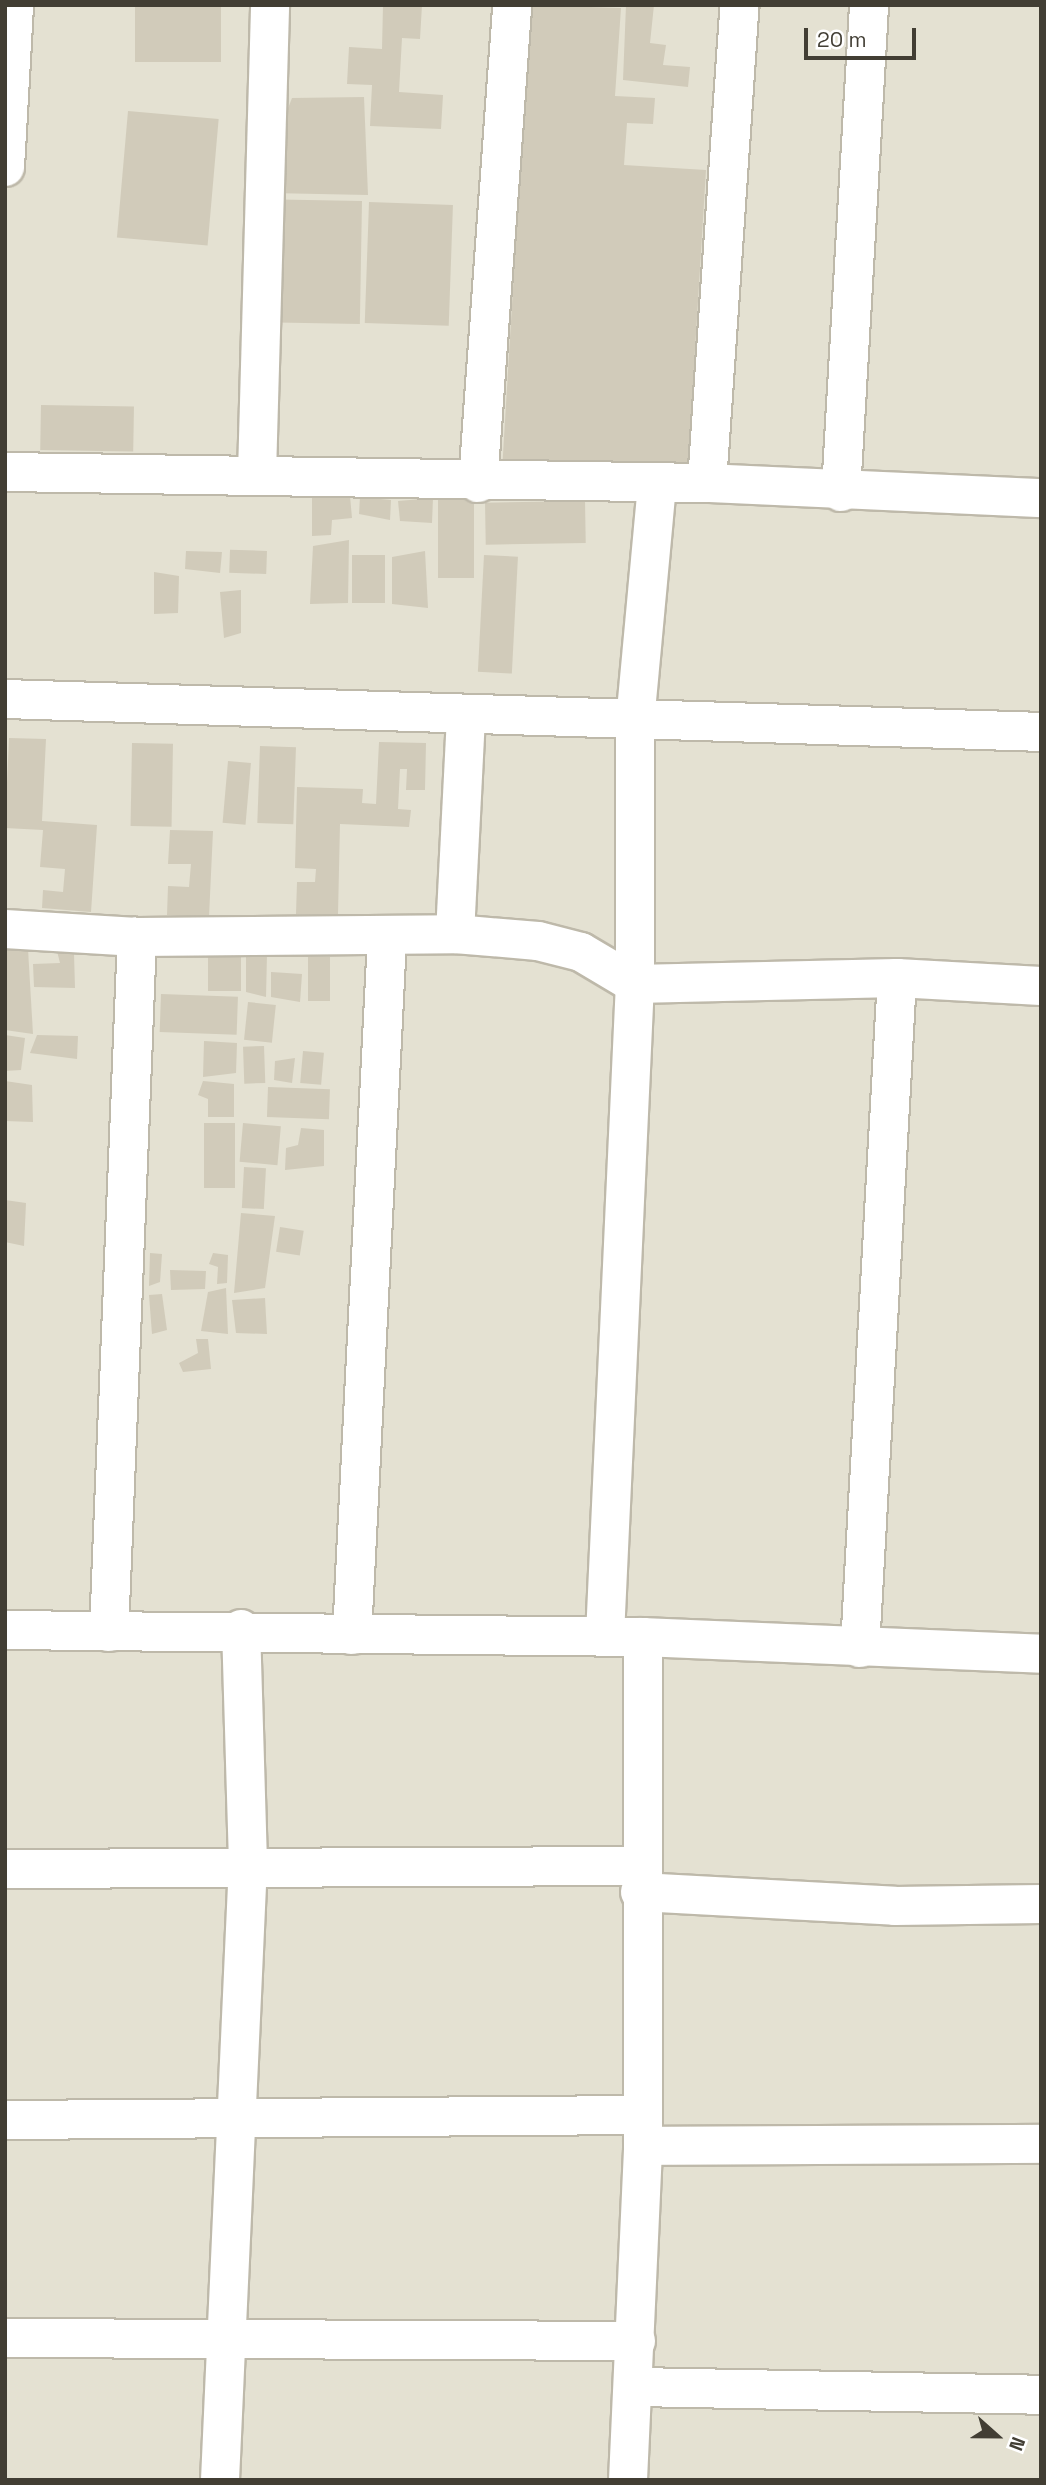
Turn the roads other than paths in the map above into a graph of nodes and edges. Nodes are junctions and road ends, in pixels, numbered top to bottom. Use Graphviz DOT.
graph roads {
  1 [pos="13,5"];
  2 [pos="270,5"];
  3 [pos="512,5"];
  4 [pos="740,5"];
  5 [pos="869,5"];
  6 [pos="5,167"];
  7 [pos="5,472"];
  8 [pos="257,474"];
  9 [pos="478,483"];
  10 [pos="707,483"];
  11 [pos="657,484"];
  12 [pos="841,492"];
  13 [pos="1041,498"];
  14 [pos="5,699"];
  15 [pos="466,715"];
  16 [pos="635,722"];
  17 [pos="1041,732"];
  18 [pos="5,929"];
  19 [pos="455,934"];
  20 [pos="136,937"];
  21 [pos="387,939"];
  22 [pos="897,978"];
  23 [pos="635,984"];
  24 [pos="1041,986"];
  25 [pos="241,1629"];
  26 [pos="5,1630"];
  27 [pos="108,1632"];
  28 [pos="352,1635"];
  29 [pos="605,1636"];
  30 [pos="643,1636"];
  31 [pos="860,1648"];
  32 [pos="1041,1654"];
  33 [pos="248,1863"];
  34 [pos="5,1869"];
  35 [pos="640,1879"];
  36 [pos="1041,1904"];
  37 [pos="239,2113"];
  38 [pos="5,2120"];
  39 [pos="642,2130"];
  40 [pos="1041,2144"];
  41 [pos="228,2336"];
  42 [pos="5,2338"];
  43 [pos="636,2341"];
  44 [pos="636,2386"];
  45 [pos="1041,2395"];
  46 [pos="220,2480"];
  47 [pos="628,2480"];
  1 -- 6 [label="street"];
  2 -- 8 [label="street"];
  3 -- 9 [label="street"];
  4 -- 10 [label="street"];
  5 -- 12 [label="street"];
  7 -- 8 [label="street"];
  8 -- 9 [label="street"];
  9 -- 11 [label="street"];
  10 -- 11 [label="street"];
  10 -- 12 [label="street"];
  11 -- 16 [label="street"];
  12 -- 13 [label="street"];
  14 -- 15 [label="street"];
  15 -- 16 [label="street"];
  15 -- 19 [label="street"];
  16 -- 17 [label="street"];
  16 -- 23 [label="street"];
  18 -- 20 [label="street"];
  19 -- 21 [label="street"];
  19 -- 23 [label="street"];
  20 -- 21 [label="street"];
  20 -- 27 [label="street"];
  21 -- 28 [label="street"];
  22 -- 23 [label="street"];
  22 -- 24 [label="street"];
  22 -- 31 [label="street"];
  23 -- 29 [label="street"];
  25 -- 27 [label="street"];
  25 -- 28 [label="street"];
  25 -- 33 [label="street"];
  26 -- 27 [label="street"];
  28 -- 29 [label="street"];
  29 -- 30 [label="street"];
  30 -- 31 [label="street"];
  30 -- 35 [label="street"];
  31 -- 32 [label="street"];
  33 -- 34 [label="street"];
  33 -- 35 [label="street"];
  33 -- 37 [label="street"];
  35 -- 36 [label="street"];
  35 -- 39 [label="street"];
  37 -- 38 [label="street"];
  37 -- 39 [label="street"];
  37 -- 41 [label="street"];
  39 -- 40 [label="street"];
  39 -- 43 [label="street"];
  41 -- 42 [label="street"];
  41 -- 43 [label="street"];
  41 -- 46 [label="street"];
  43 -- 44 [label="street"];
  44 -- 45 [label="street"];
  44 -- 47 [label="street"];
}
